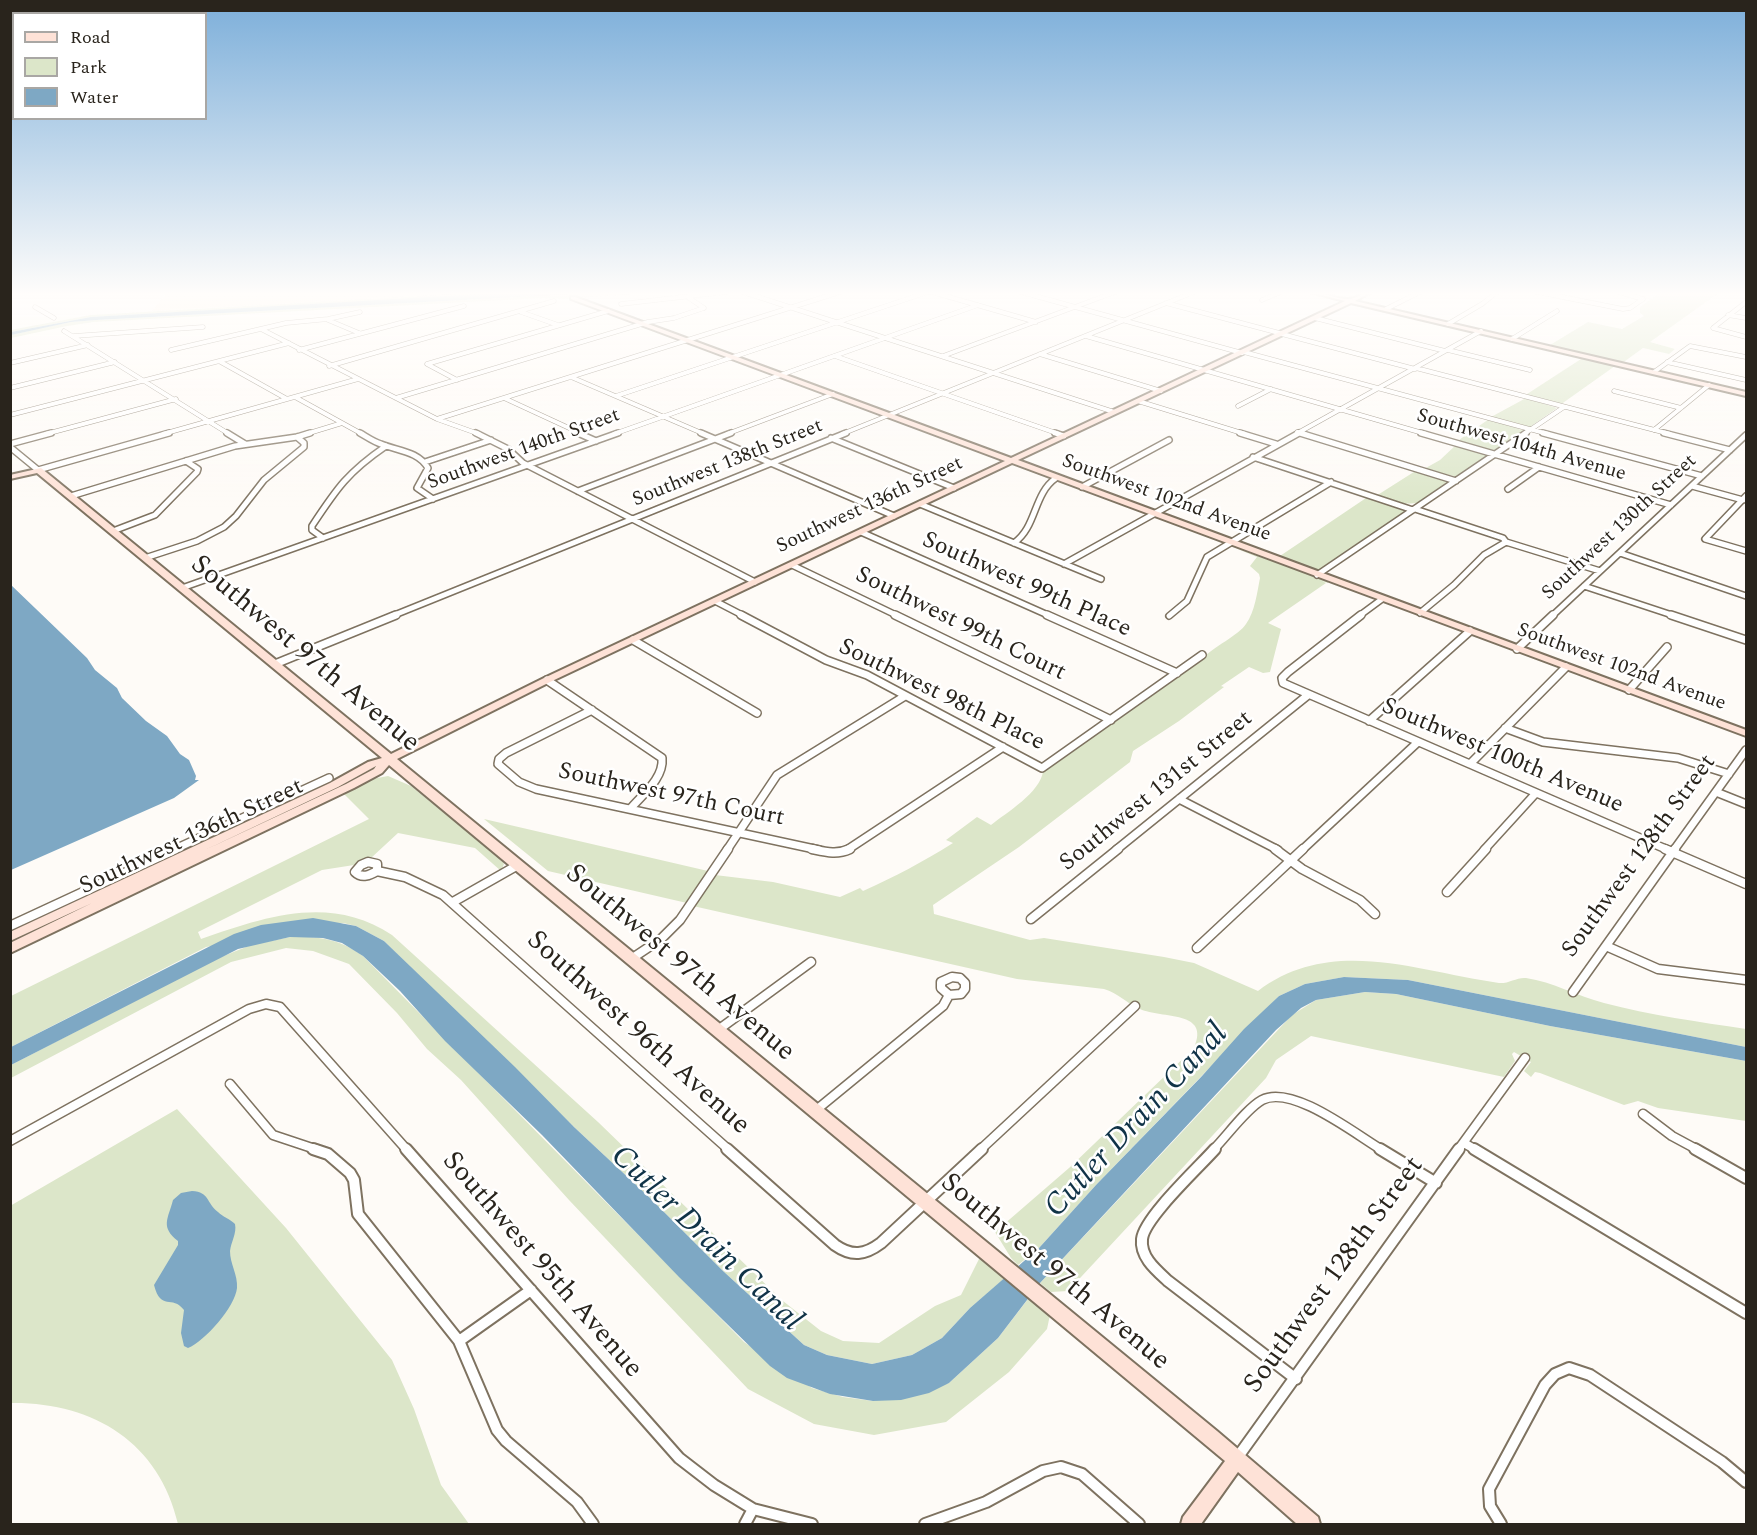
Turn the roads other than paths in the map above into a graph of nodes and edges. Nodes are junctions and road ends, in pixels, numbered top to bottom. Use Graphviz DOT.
graph roads {
  1 [pos="108,364"];
  2 [pos="118,364"];
  3 [pos="209,364"];
  4 [pos="224,364"];
  5 [pos="325,364"];
  6 [pos="337,364"];
  7 [pos="428,364"];
  8 [pos="511,364"];
  9 [pos="613,364"];
  10 [pos="712,364"];
  11 [pos="750,364"];
  12 [pos="813,364"];
  13 [pos="857,364"];
  14 [pos="966,364"];
  15 [pos="1014,364"];
  16 [pos="1072,364"];
  17 [pos="1182,364"];
  18 [pos="1218,364"];
  19 [pos="1287,364"];
  20 [pos="1398,364"];
  21 [pos="1423,364"];
  22 [pos="1504,364"];
  23 [pos="1617,364"];
  24 [pos="1665,364"];
  25 [pos="1674,364"];
  26 [pos="329,366"];
  27 [pos="1415,368"];
  28 [pos="1204,370"];
  29 [pos="1530,370"];
  30 [pos="992,372"];
  31 [pos="1653,372"];
  32 [pos="780,375"];
  33 [pos="571,377"];
  34 [pos="357,379"];
  35 [pos="144,380"];
  36 [pos="457,380"];
  37 [pos="1746,380"];
  38 [pos="1710,385"];
  39 [pos="10,388"];
  40 [pos="1379,388"];
  41 [pos="1271,389"];
  42 [pos="1161,391"];
  43 [pos="1614,391"];
  44 [pos="942,393"];
  45 [pos="833,394"];
  46 [pos="1746,394"];
  47 [pos="616,396"];
  48 [pos="295,397"];
  49 [pos="396,398"];
  50 [pos="504,398"];
  51 [pos="176,399"];
  52 [pos="287,399"];
  53 [pos="1138,401"];
  54 [pos="1238,406"];
  55 [pos="1564,407"];
  56 [pos="1681,408"];
  57 [pos="1338,409"];
  58 [pos="1114,412"];
  59 [pos="10,415"];
  60 [pos="887,415"];
  61 [pos="663,417"];
  62 [pos="437,419"];
  63 [pos="210,420"];
  64 [pos="342,423"];
  65 [pos="1531,430"];
  66 [pos="1654,430"];
  67 [pos="1297,432"];
  68 [pos="1064,435"];
  69 [pos="1746,435"];
  70 [pos="297,437"];
  71 [pos="831,438"];
  72 [pos="715,439"];
  73 [pos="491,440"];
  74 [pos="1169,440"];
  75 [pos="596,441"];
  76 [pos="245,444"];
  77 [pos="1276,444"];
  78 [pos="10,446"];
  79 [pos="386,446"];
  80 [pos="1730,450"];
  81 [pos="1496,454"];
  82 [pos="1253,457"];
  83 [pos="186,461"];
  84 [pos="1010,461"];
  85 [pos="424,462"];
  86 [pos="770,463"];
  87 [pos="528,465"];
  88 [pos="1539,467"];
  89 [pos="38,470"];
  90 [pos="1702,476"];
  91 [pos="10,477"];
  92 [pos="1056,478"];
  93 [pos="1456,481"];
  94 [pos="1330,482"];
  95 [pos="1692,486"];
  96 [pos="1082,487"];
  97 [pos="954,488"];
  98 [pos="1508,489"];
  99 [pos="578,491"];
  100 [pos="70,496"];
  101 [pos="1745,498"];
  102 [pos="433,499"];
  103 [pos="920,504"];
  104 [pos="1671,505"];
  105 [pos="1414,509"];
  106 [pos="1152,513"];
  107 [pos="894,516"];
  108 [pos="633,519"];
  109 [pos="112,531"];
  110 [pos="861,532"];
  111 [pos="323,538"];
  112 [pos="1506,542"];
  113 [pos="1014,543"];
  114 [pos="1233,543"];
  115 [pos="1746,551"];
  116 [pos="1620,553"];
  117 [pos="145,558"];
  118 [pos="792,564"];
  119 [pos="1064,564"];
  120 [pos="1600,571"];
  121 [pos="1317,575"];
  122 [pos="1101,579"];
  123 [pos="755,582"];
  124 [pos="1584,586"];
  125 [pos="182,588"];
  126 [pos="1746,596"];
  127 [pos="1382,599"];
  128 [pos="715,601"];
  129 [pos="1420,613"];
  130 [pos="1169,616"];
  131 [pos="1470,631"];
  132 [pos="633,640"];
  133 [pos="1746,640"];
  134 [pos="1667,647"];
  135 [pos="1517,649"];
  136 [pos="1202,655"];
  137 [pos="274,664"];
  138 [pos="1566,667"];
  139 [pos="1177,673"];
  140 [pos="547,681"];
  141 [pos="1629,690"];
  142 [pos="1308,695"];
  143 [pos="905,696"];
  144 [pos="592,710"];
  145 [pos="757,713"];
  146 [pos="1111,720"];
  147 [pos="1369,721"];
  148 [pos="1505,728"];
  149 [pos="1746,733"];
  150 [pos="1418,742"];
  151 [pos="1003,747"];
  152 [pos="1746,750"];
  153 [pos="388,760"];
  154 [pos="1470,764"];
  155 [pos="1729,774"];
  156 [pos="329,778"];
  157 [pos="1716,792"];
  158 [pos="1536,793"];
  159 [pos="1179,799"];
  160 [pos="1746,804"];
  161 [pos="631,808"];
  162 [pos="737,832"];
  163 [pos="1673,852"];
  164 [pos="1293,860"];
  165 [pos="518,865"];
  166 [pos="377,871"];
  167 [pos="1746,884"];
  168 [pos="1447,892"];
  169 [pos="453,902"];
  170 [pos="1374,914"];
  171 [pos="1031,919"];
  172 [pos="10,926"];
  173 [pos="10,937"];
  174 [pos="1606,946"];
  175 [pos="1197,948"];
  176 [pos="10,949"];
  177 [pos="631,959"];
  178 [pos="811,962"];
  179 [pos="1746,980"];
  180 [pos="1573,992"];
  181 [pos="949,995"];
  182 [pos="1135,1006"];
  183 [pos="718,1030"];
  184 [pos="1525,1058"];
  185 [pos="230,1084"];
  186 [pos="815,1111"];
  187 [pos="1643,1114"];
  188 [pos="10,1141"];
  189 [pos="1464,1143"];
  190 [pos="1746,1178"];
  191 [pos="1436,1183"];
  192 [pos="926,1201"];
  193 [pos="531,1290"];
  194 [pos="1746,1313"];
  195 [pos="459,1341"];
  196 [pos="1296,1379"];
  197 [pos="1236,1460"];
  198 [pos="1746,1482"];
  199 [pos="753,1509"];
  200 [pos="1498,1521"];
  201 [pos="593,1524"];
  202 [pos="745,1524"];
  203 [pos="812,1524"];
  204 [pos="925,1524"];
  205 [pos="1139,1524"];
  206 [pos="1190,1524"];
  207 [pos="1311,1524"];
  1 -- 39 [label="street"];
  2 -- 35 [label="street"];
  3 -- 35 [label="street"];
  4 -- 52 [label="street"];
  5 -- 26 [label="street"];
  6 -- 26 [label="street"];
  7 -- 36 [label="street"];
  8 -- 36 [label="street"];
  9 -- 33 [label="street"];
  10 -- 47 [label="street"];
  11 -- 32 [label="street, Southwest 102nd Avenue"];
  12 -- 32 [label="street, Southwest 140th Street"];
  13 -- 44 [label="street"];
  14 -- 30 [label="street"];
  15 -- 30 [label="street, Southwest 138th Street"];
  16 -- 42 [label="street"];
  17 -- 28 [label="street, Southwest 104th Avenue"];
  18 -- 28 [label="street, Southwest 136th Street"];
  19 -- 40 [label="street"];
  20 -- 27 [label="street"];
  21 -- 27 [label="street"];
  22 -- 29 [label="street"];
  23 -- 31 [label="street"];
  24 -- 31 [label="street"];
  25 -- 37 [label="street"];
  26 -- 34 [label="street"];
  27 -- 40 [label="street"];
  27 -- 55 [label="street"];
  28 -- 41 [label="street, Southwest 104th Avenue"];
  28 -- 42 [label="street, Southwest 136th Street"];
  30 -- 44 [label="street, Southwest 138th Street"];
  30 -- 58 [label="street"];
  31 -- 38 [label="street"];
  32 -- 45 [label="street, Southwest 102nd Avenue"];
  32 -- 61 [label="street, Southwest 140th Street"];
  33 -- 47 [label="street"];
  33 -- 50 [label="street"];
  34 -- 48 [label="street"];
  34 -- 49 [label="street"];
  35 -- 51 [label="street"];
  35 -- 59 [label="street"];
  36 -- 49 [label="street"];
  38 -- 46 [label="street"];
  38 -- 56 [label="street"];
  40 -- 57 [label="street"];
  40 -- 65 [label="street"];
  41 -- 54 [label="street"];
  41 -- 57 [label="street, Southwest 104th Avenue"];
  42 -- 53 [label="street, Southwest 136th Street"];
  43 -- 56 [label="street"];
  44 -- 60 [label="street, Southwest 138th Street"];
  44 -- 68 [label="street"];
  45 -- 60 [label="street, Southwest 102nd Avenue"];
  45 -- 72 [label="street"];
  47 -- 61 [label="street"];
  48 -- 52 [label="street"];
  48 -- 64 [label="street"];
  49 -- 62 [label="street"];
  50 -- 62 [label="street"];
  50 -- 75 [label="street"];
  51 -- 63 [label="street"];
  51 -- 78 [label="street"];
  52 -- 63 [label="street"];
  53 -- 58 [label="street, Southwest 136th Street"];
  53 -- 77 [label="street"];
  55 -- 65 [label="street"];
  55 -- 66 [label="street"];
  56 -- 66 [label="street"];
  57 -- 67 [label="street"];
  57 -- 81 [label="street, Southwest 104th Avenue"];
  58 -- 68 [label="street, Southwest 136th Street"];
  60 -- 71 [label="street, Southwest 138th Street"];
  60 -- 84 [label="street, Southwest 102nd Avenue"];
  61 -- 72 [label="street"];
  61 -- 75 [label="street, Southwest 140th Street"];
  62 -- 73 [label="street"];
  63 -- 76 [label="street"];
  63 -- 89 [label="street"];
  64 -- 70 [label="street"];
  64 -- 79 [label="street"];
  65 -- 81 [label="street"];
  65 -- 90 [label="street"];
  66 -- 80 [label="street"];
  67 -- 77 [label="street"];
  67 -- 93 [label="street"];
  68 -- 84 [label="street, Southwest 136th Street"];
  69 -- 80 [label="street, Southwest 130th Street"];
  70 -- 76 [label="street"];
  70 -- 117 [label="street"];
  71 -- 86 [label="street, Southwest 138th Street"];
  71 -- 97 [label="street"];
  72 -- 86 [label="street"];
  72 -- 99 [label="street"];
  73 -- 85 [label="street"];
  73 -- 87 [label="street"];
  74 -- 96 [label="street"];
  75 -- 87 [label="street, Southwest 140th Street"];
  76 -- 83 [label="street"];
  77 -- 82 [label="street"];
  78 -- 89 [label="street, Southwest 97th Avenue"];
  79 -- 85 [label="street"];
  79 -- 111 [label="street"];
  80 -- 90 [label="street, Southwest 130th Street"];
  81 -- 88 [label="street, Southwest 104th Avenue"];
  81 -- 93 [label="street"];
  82 -- 94 [label="street"];
  82 -- 106 [label="street"];
  83 -- 100 [label="street"];
  83 -- 109 [label="street"];
  84 -- 92 [label="street, Southwest 102nd Avenue"];
  84 -- 97 [label="street, Southwest 136th Street"];
  85 -- 102 [label="street"];
  86 -- 107 [label="street"];
  86 -- 108 [label="street, Southwest 138th Street"];
  87 -- 99 [label="street"];
  87 -- 102 [label="street, Southwest 140th Street"];
  88 -- 98 [label="street"];
  88 -- 104 [label="street, Southwest 104th Avenue"];
  89 -- 91 [label="street"];
  89 -- 100 [label="street, Southwest 97th Avenue"];
  90 -- 95 [label="street, Southwest 130th Street"];
  92 -- 96 [label="street, Southwest 102nd Avenue"];
  92 -- 113 [label="street"];
  93 -- 105 [label="street"];
  94 -- 105 [label="street"];
  94 -- 114 [label="street"];
  95 -- 101 [label="street"];
  95 -- 104 [label="street, Southwest 130th Street"];
  96 -- 106 [label="street, Southwest 102nd Avenue"];
  97 -- 103 [label="street, Southwest 136th Street"];
  99 -- 108 [label="street"];
  100 -- 109 [label="street, Southwest 97th Avenue"];
  101 -- 115 [label="street"];
  102 -- 111 [label="street, Southwest 140th Street"];
  103 -- 107 [label="street, Southwest 136th Street"];
  103 -- 113 [label="street"];
  104 -- 116 [label="street, Southwest 130th Street"];
  105 -- 112 [label="street"];
  105 -- 121 [label="street"];
  106 -- 114 [label="street, Southwest 102nd Avenue"];
  106 -- 119 [label="street"];
  107 -- 110 [label="street, Southwest 136th Street"];
  108 -- 123 [label="street"];
  108 -- 137 [label="street, Southwest 138th Street"];
  109 -- 117 [label="street, Southwest 97th Avenue"];
  110 -- 118 [label="street, Southwest 136th Street"];
  110 -- 139 [label="street, Southwest 99th Place"];
  111 -- 125 [label="street, Southwest 140th Street"];
  112 -- 120 [label="street"];
  112 -- 129 [label="street"];
  113 -- 119 [label="street"];
  114 -- 121 [label="street, Southwest 102nd Avenue"];
  114 -- 130 [label="street"];
  116 -- 120 [label="street, Southwest 130th Street"];
  116 -- 126 [label="street"];
  117 -- 125 [label="street, Southwest 97th Avenue"];
  118 -- 123 [label="street, Southwest 136th Street"];
  118 -- 146 [label="street, Southwest 99th Court"];
  119 -- 122 [label="street"];
  120 -- 124 [label="street, Southwest 130th Street"];
  121 -- 127 [label="street, Southwest 102nd Avenue"];
  123 -- 128 [label="street, Southwest 136th Street"];
  124 -- 133 [label="street"];
  124 -- 135 [label="street, Southwest 130th Street"];
  125 -- 137 [label="street, Southwest 97th Avenue"];
  127 -- 129 [label="street, Southwest 102nd Avenue"];
  127 -- 142 [label="street, Southwest 100th Avenue"];
  128 -- 132 [label="street, Southwest 136th Street"];
  128 -- 143 [label="street, Southwest 98th Place"];
  129 -- 131 [label="street, Southwest 102nd Avenue"];
  131 -- 135 [label="street, Southwest 102nd Avenue"];
  131 -- 147 [label="street"];
  132 -- 140 [label="street, Southwest 136th Street"];
  132 -- 145 [label="street"];
  134 -- 141 [label="street"];
  135 -- 138 [label="street, Southwest 102nd Avenue"];
  136 -- 139 [label="street, Southwest 98th Place"];
  137 -- 153 [label="street, Southwest 97th Avenue"];
  138 -- 141 [label="street, Southwest 102nd Avenue"];
  138 -- 148 [label="street"];
  139 -- 146 [label="street, Southwest 98th Place"];
  140 -- 144 [label="street"];
  140 -- 153 [label="street, Southwest 136th Street"];
  141 -- 149 [label="street, Southwest 102nd Avenue"];
  142 -- 147 [label="street, Southwest 100th Avenue"];
  142 -- 159 [label="street, Southwest 131st Street"];
  143 -- 151 [label="street, Southwest 98th Place"];
  143 -- 162 [label="street"];
  144 -- 161 [label="street"];
  144 -- 161 [label="street, Southwest 97th Court"];
  146 -- 151 [label="street, Southwest 98th Place"];
  147 -- 150 [label="street, Southwest 100th Avenue"];
  148 -- 154 [label="street"];
  148 -- 155 [label="street"];
  150 -- 154 [label="street, Southwest 100th Avenue"];
  150 -- 164 [label="street"];
  151 -- 162 [label="street, Southwest 97th Court"];
  152 -- 155 [label="street, Southwest 128th Street"];
  153 -- 165 [label="street, Southwest 97th Avenue"];
  153 -- 173 [label="street, Southwest 136th Street"];
  153 -- 176 [label="street, Southwest 136th Street"];
  154 -- 158 [label="street, Southwest 100th Avenue"];
  155 -- 157 [label="street, Southwest 128th Street"];
  156 -- 172 [label="street, Southwest 136th Street"];
  157 -- 160 [label="street"];
  157 -- 163 [label="street, Southwest 128th Street"];
  158 -- 163 [label="street, Southwest 100th Avenue"];
  158 -- 168 [label="street"];
  159 -- 164 [label="street"];
  159 -- 171 [label="street, Southwest 131st Street"];
  161 -- 162 [label="street, Southwest 97th Court"];
  162 -- 177 [label="street"];
  163 -- 167 [label="street, Southwest 100th Avenue"];
  163 -- 174 [label="street, Southwest 128th Street"];
  164 -- 170 [label="street"];
  164 -- 175 [label="street"];
  165 -- 169 [label="street"];
  165 -- 177 [label="street, Southwest 97th Avenue"];
  166 -- 169 [label="street, Southwest 96th Avenue"];
  169 -- 192 [label="street, Southwest 96th Avenue"];
  174 -- 179 [label="street"];
  174 -- 180 [label="street, Southwest 128th Street"];
  177 -- 183 [label="street, Southwest 97th Avenue"];
  178 -- 183 [label="street"];
  181 -- 186 [label="street"];
  182 -- 192 [label="street"];
  183 -- 186 [label="street, Southwest 97th Avenue"];
  184 -- 189 [label="street, Southwest 128th Street"];
  185 -- 195 [label="street"];
  186 -- 192 [label="street, Southwest 97th Avenue"];
  187 -- 190 [label="street"];
  188 -- 193 [label="street, Southwest 95th Avenue"];
  189 -- 191 [label="street, Southwest 128th Street"];
  189 -- 194 [label="street"];
  191 -- 196 [label="street, Southwest 128th Street"];
  191 -- 196 [label="street"];
  192 -- 197 [label="street, Southwest 97th Avenue"];
  193 -- 195 [label="street"];
  193 -- 199 [label="street, Southwest 95th Avenue"];
  195 -- 201 [label="street"];
  196 -- 197 [label="street, Southwest 128th Street"];
  197 -- 206 [label="street, Southwest 128th Street"];
  197 -- 207 [label="street, Southwest 97th Avenue"];
  198 -- 200 [label="street"];
  199 -- 202 [label="street"];
  199 -- 203 [label="street, Southwest 95th Avenue"];
  204 -- 205 [label="street"];
}
